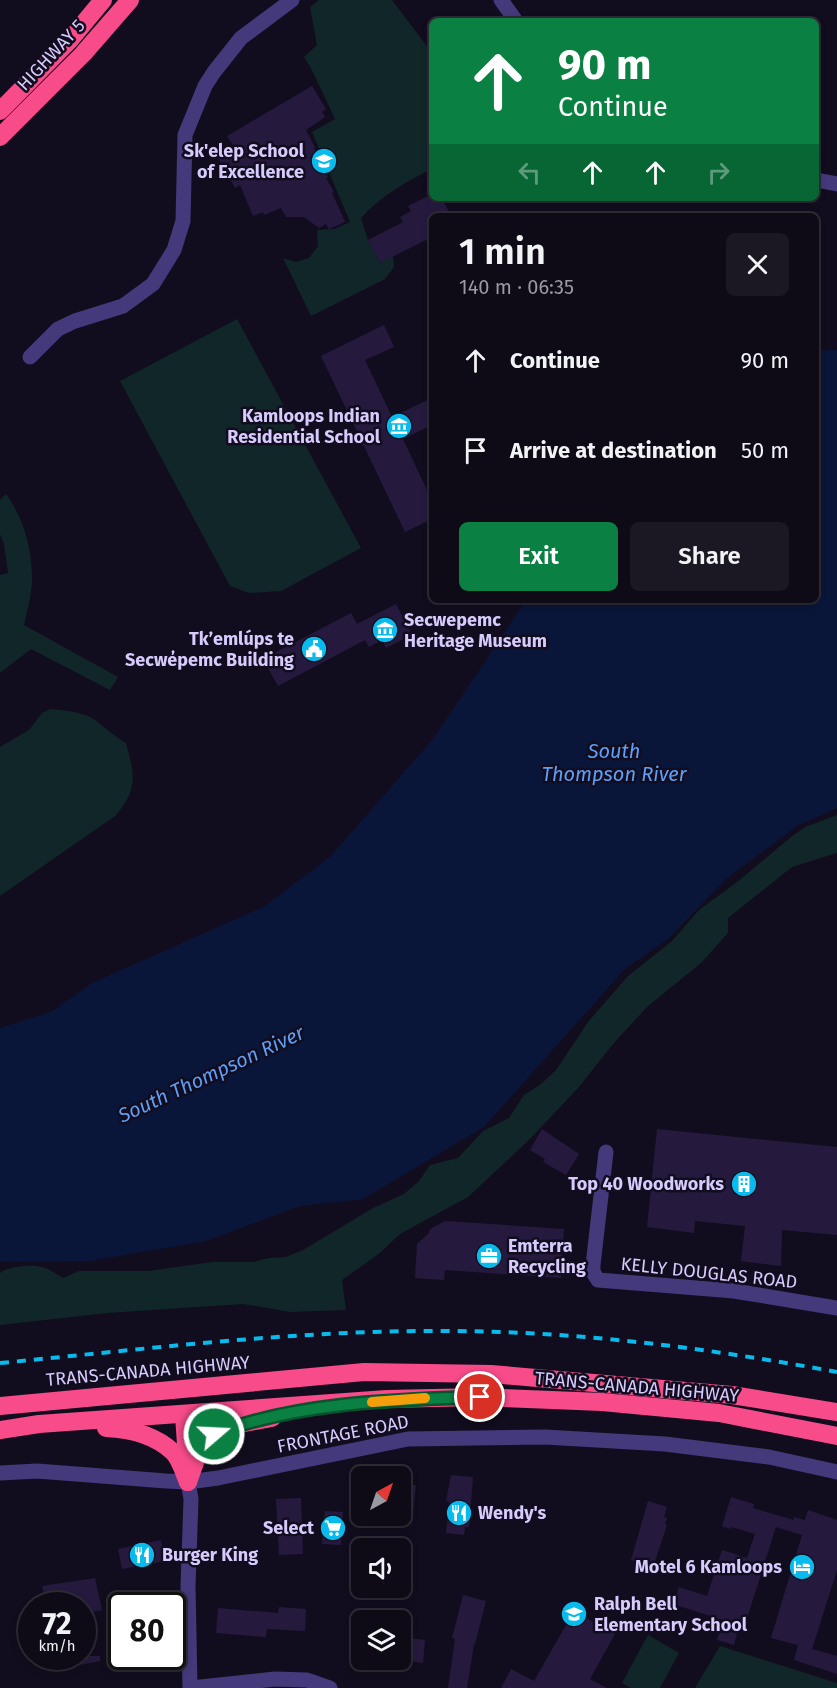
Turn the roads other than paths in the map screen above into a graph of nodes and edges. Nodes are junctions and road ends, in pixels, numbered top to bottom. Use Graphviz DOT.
graph roads {
  1 [pos="103,0"];
  2 [pos="130,0"];
  3 [pos="292,0"];
  4 [pos="501,0"];
  5 [pos="514,18"];
  6 [pos="0,111"];
  7 [pos="0,136"];
  8 [pos="819,181"];
  9 [pos="837,184"];
  10 [pos="30,357"];
  11 [pos="606,1152"];
  12 [pos="837,1308"];
  13 [pos="227,1385"];
  14 [pos="387,1399"];
  15 [pos="0,1407"];
  16 [pos="837,1412"];
  17 [pos="184,1415"];
  18 [pos="39,1424"];
  19 [pos="0,1430"];
  20 [pos="837,1436"];
  21 [pos="837,1472"];
  22 [pos="0,1473"];
  23 [pos="188,1482"];
  24 [pos="190,1688"];
  25 [pos="330,1688"];
  1 -- 6 [label="highway, HIGHWAY 5"];
  2 -- 7 [label="highway, HIGHWAY 5"];
  3 -- 10 [label="street"];
  4 -- 5 [label="street"];
  8 -- 9 [label="street"];
  11 -- 12 [label="street, KELLY DOUGLAS ROAD"];
  13 -- 15 [label="highway, TRANS-CANADA HIGHWAY"];
  13 -- 16 [label="highway, TRANS-CANADA HIGHWAY"];
  13 -- 17 [label="highway"];
  14 -- 17 [label="highway, TRANS-CANADA HIGHWAY"];
  14 -- 20 [label="highway, TRANS-CANADA HIGHWAY"];
  14 -- 23 [label="highway"];
  17 -- 18 [label="highway, TRANS-CANADA HIGHWAY"];
  17 -- 23 [label="highway"];
  18 -- 19 [label="highway, TRANS-CANADA HIGHWAY"];
  18 -- 23 [label="highway"];
  21 -- 23 [label="street, FRONTAGE ROAD"];
  22 -- 23 [label="street, FRONTAGE ROAD"];
  23 -- 24 [label="street"];
  24 -- 25 [label="street"];
}
